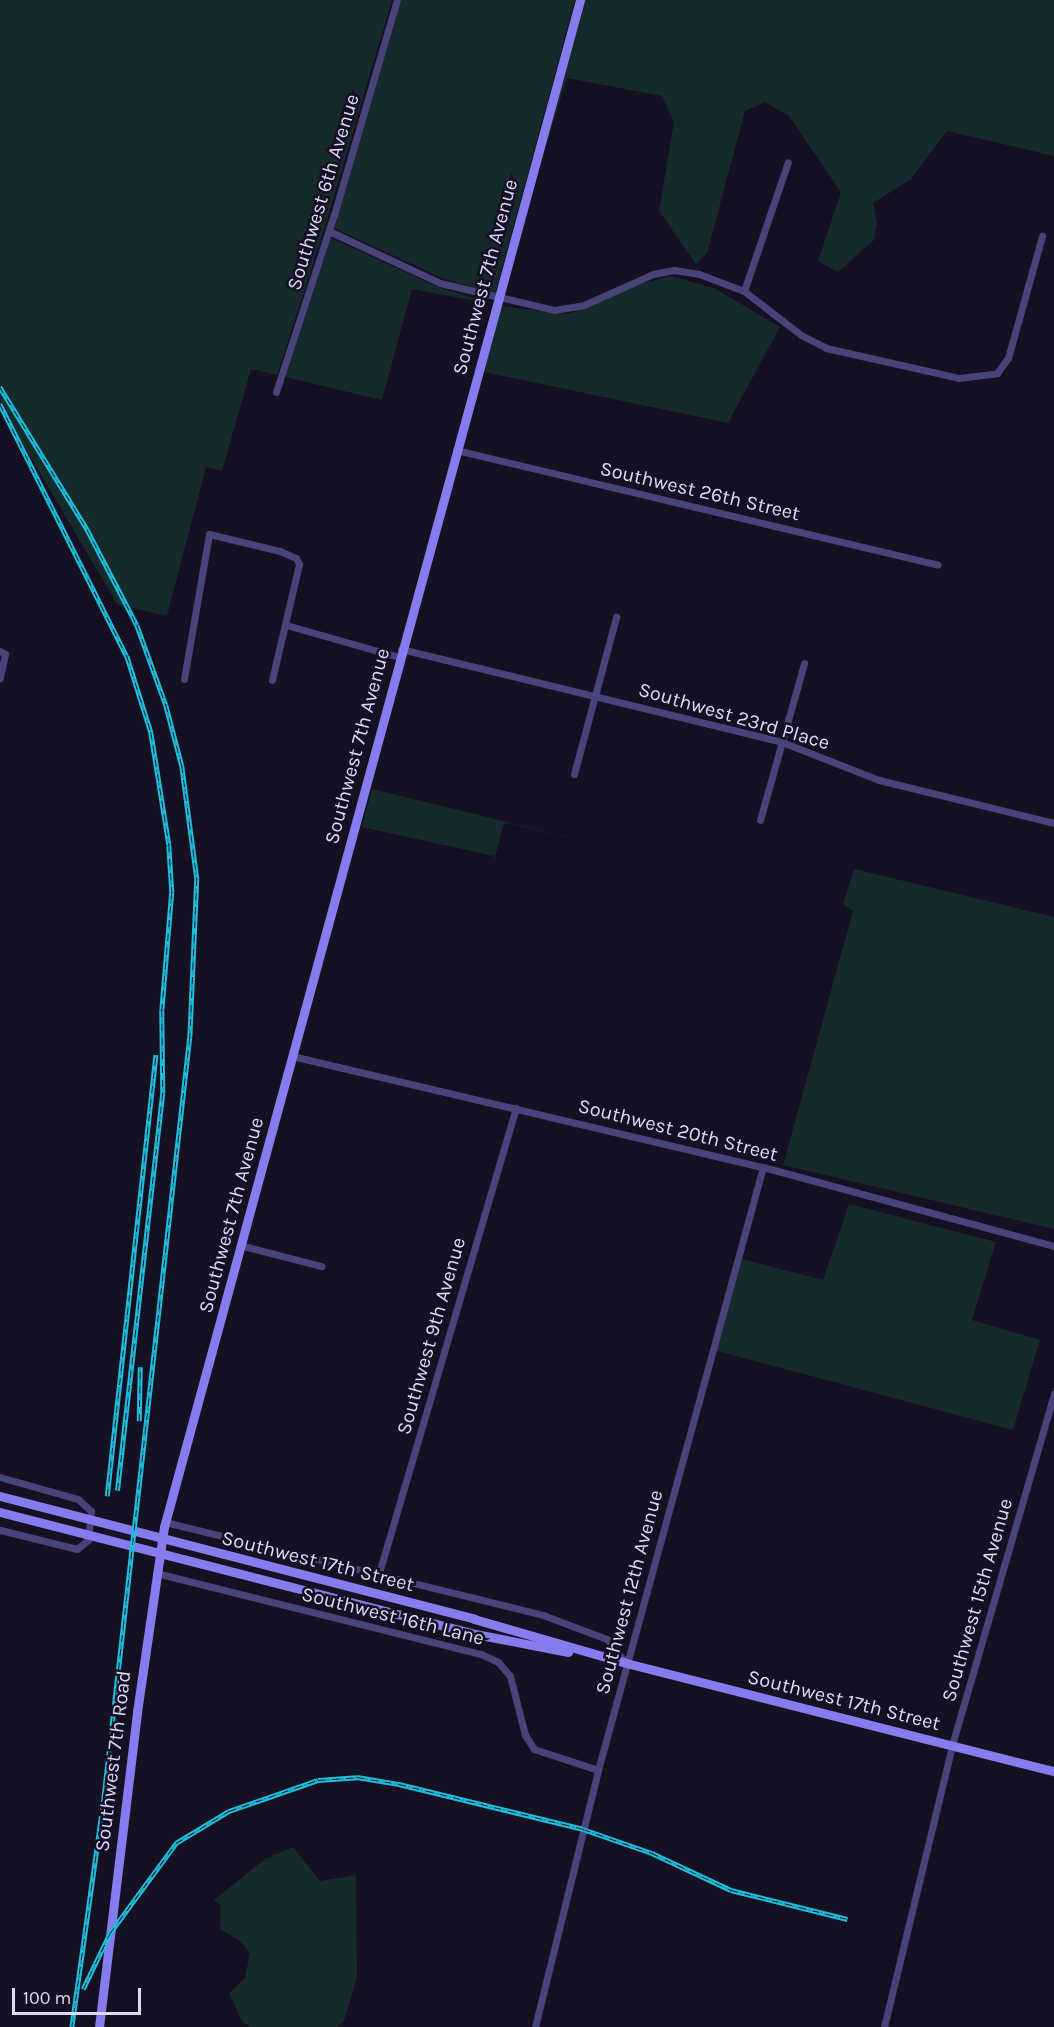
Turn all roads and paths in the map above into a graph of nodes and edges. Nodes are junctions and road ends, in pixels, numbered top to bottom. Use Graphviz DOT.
graph roads {
  1 [pos="397,0"];
  2 [pos="580,0"];
  3 [pos="788,162"];
  4 [pos="329,231"];
  5 [pos="1042,236"];
  6 [pos="744,291"];
  7 [pos="498,300"];
  8 [pos="276,392"];
  9 [pos="456,450"];
  10 [pos="937,565"];
  11 [pos="616,617"];
  12 [pos="286,625"];
  13 [pos="2,652"];
  14 [pos="400,653"];
  15 [pos="804,663"];
  16 [pos="0,678"];
  17 [pos="184,679"];
  18 [pos="272,680"];
  19 [pos="596,694"];
  20 [pos="782,742"];
  21 [pos="574,774"];
  22 [pos="760,820"];
  23 [pos="1054,823"];
  24 [pos="292,1056"];
  25 [pos="516,1108"];
  26 [pos="763,1167"];
  27 [pos="243,1246"];
  28 [pos="1054,1246"];
  29 [pos="321,1266"];
  30 [pos="1054,1393"];
  31 [pos="0,1477"];
  32 [pos="0,1496"];
  33 [pos="172,1502"];
  34 [pos="0,1512"];
  35 [pos="165,1522"];
  36 [pos="0,1530"];
  37 [pos="156,1573"];
  38 [pos="379,1573"];
  39 [pos="626,1663"];
  40 [pos="952,1745"];
  41 [pos="598,1770"];
  42 [pos="1054,1771"];
  43 [pos="99,2027"];
  44 [pos="535,2027"];
  45 [pos="884,2027"];
  1 -- 4 [label="street, Southwest 6th Avenue"];
  2 -- 7 [label="street, Southwest 7th Avenue"];
  3 -- 6 [label="street"];
  4 -- 7 [label="street"];
  4 -- 8 [label="street, Southwest 6th Avenue"];
  5 -- 6 [label="street"];
  6 -- 7 [label="street"];
  7 -- 9 [label="street, Southwest 7th Avenue"];
  9 -- 10 [label="street, Southwest 26th Street"];
  9 -- 14 [label="street, Southwest 7th Avenue"];
  11 -- 19 [label="street"];
  12 -- 14 [label="street, Southwest 23rd Place"];
  12 -- 17 [label="street"];
  12 -- 18 [label="street"];
  13 -- 16 [label="street"];
  14 -- 19 [label="street, Southwest 23rd Place"];
  14 -- 24 [label="street, Southwest 7th Avenue"];
  15 -- 20 [label="street"];
  19 -- 20 [label="street, Southwest 23rd Place"];
  19 -- 21 [label="street"];
  20 -- 22 [label="street"];
  20 -- 23 [label="street, Southwest 23rd Place"];
  24 -- 25 [label="street, Southwest 20th Street"];
  24 -- 27 [label="street, Southwest 7th Avenue"];
  25 -- 26 [label="street, Southwest 20th Street"];
  25 -- 38 [label="street, Southwest 9th Avenue"];
  26 -- 28 [label="street, Southwest 20th Street"];
  26 -- 39 [label="street, Southwest 12th Avenue"];
  27 -- 29 [label="street"];
  27 -- 33 [label="street, Southwest 7th Avenue"];
  30 -- 40 [label="street, Southwest 15th Avenue"];
  31 -- 36 [label="street"];
  32 -- 39 [label="street, Southwest 17th Street"];
  33 -- 35 [label="street, Southwest 7th Road"];
  34 -- 39 [label="street, Southwest 17th Street"];
  35 -- 37 [label="street, Southwest 7th Road"];
  35 -- 38 [label="street"];
  37 -- 41 [label="street, Southwest 16th Lane"];
  37 -- 43 [label="street, Southwest 7th Road"];
  38 -- 39 [label="street"];
  39 -- 40 [label="street, Southwest 17th Street"];
  39 -- 41 [label="street, Southwest 12th Avenue"];
  40 -- 42 [label="street, Southwest 17th Street"];
  40 -- 45 [label="street, Southwest 15th Avenue"];
  41 -- 44 [label="street, Southwest 12th Avenue"];
}
